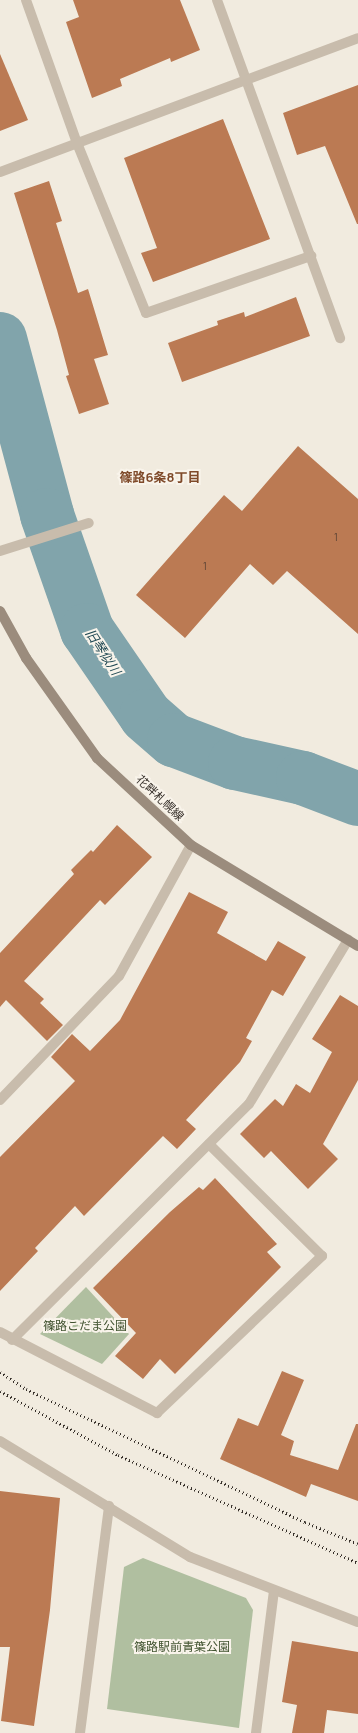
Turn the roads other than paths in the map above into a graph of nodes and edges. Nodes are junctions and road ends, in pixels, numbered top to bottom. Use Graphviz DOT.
graph roads {
  1 [pos="26,0"];
  2 [pos="218,0"];
  3 [pos="358,38"];
  4 [pos="248,79"];
  5 [pos="78,143"];
  6 [pos="0,172"];
  7 [pos="311,256"];
  8 [pos="340,338"];
  9 [pos="89,524"];
  10 [pos="0,551"];
  11 [pos="0,611"];
  12 [pos="191,845"];
  13 [pos="348,940"];
  14 [pos="358,946"];
  15 [pos="0,1100"];
  16 [pos="208,1144"];
  17 [pos="0,1332"];
  18 [pos="12,1340"];
  19 [pos="0,1441"];
  20 [pos="109,1506"];
  21 [pos="274,1591"];
  22 [pos="358,1622"];
  23 [pos="80,1733"];
  24 [pos="256,1733"];
  1 -- 5 [label="street"];
  2 -- 4 [label="street"];
  3 -- 4 [label="street"];
  4 -- 5 [label="street"];
  4 -- 7 [label="street"];
  5 -- 6 [label="street"];
  5 -- 7 [label="street"];
  7 -- 8 [label="street"];
  9 -- 10 [label="street"];
  11 -- 12 [label="main road, 花畔札幌線"];
  12 -- 13 [label="main road, 花畔札幌線"];
  12 -- 15 [label="street"];
  13 -- 14 [label="main road, 花畔札幌線"];
  13 -- 16 [label="street"];
  16 -- 18 [label="street"];
  16 -- 18 [label="street"];
  17 -- 18 [label="street"];
  19 -- 20 [label="street"];
  20 -- 21 [label="street"];
  20 -- 23 [label="street"];
  21 -- 22 [label="street"];
  21 -- 24 [label="street"];
}
